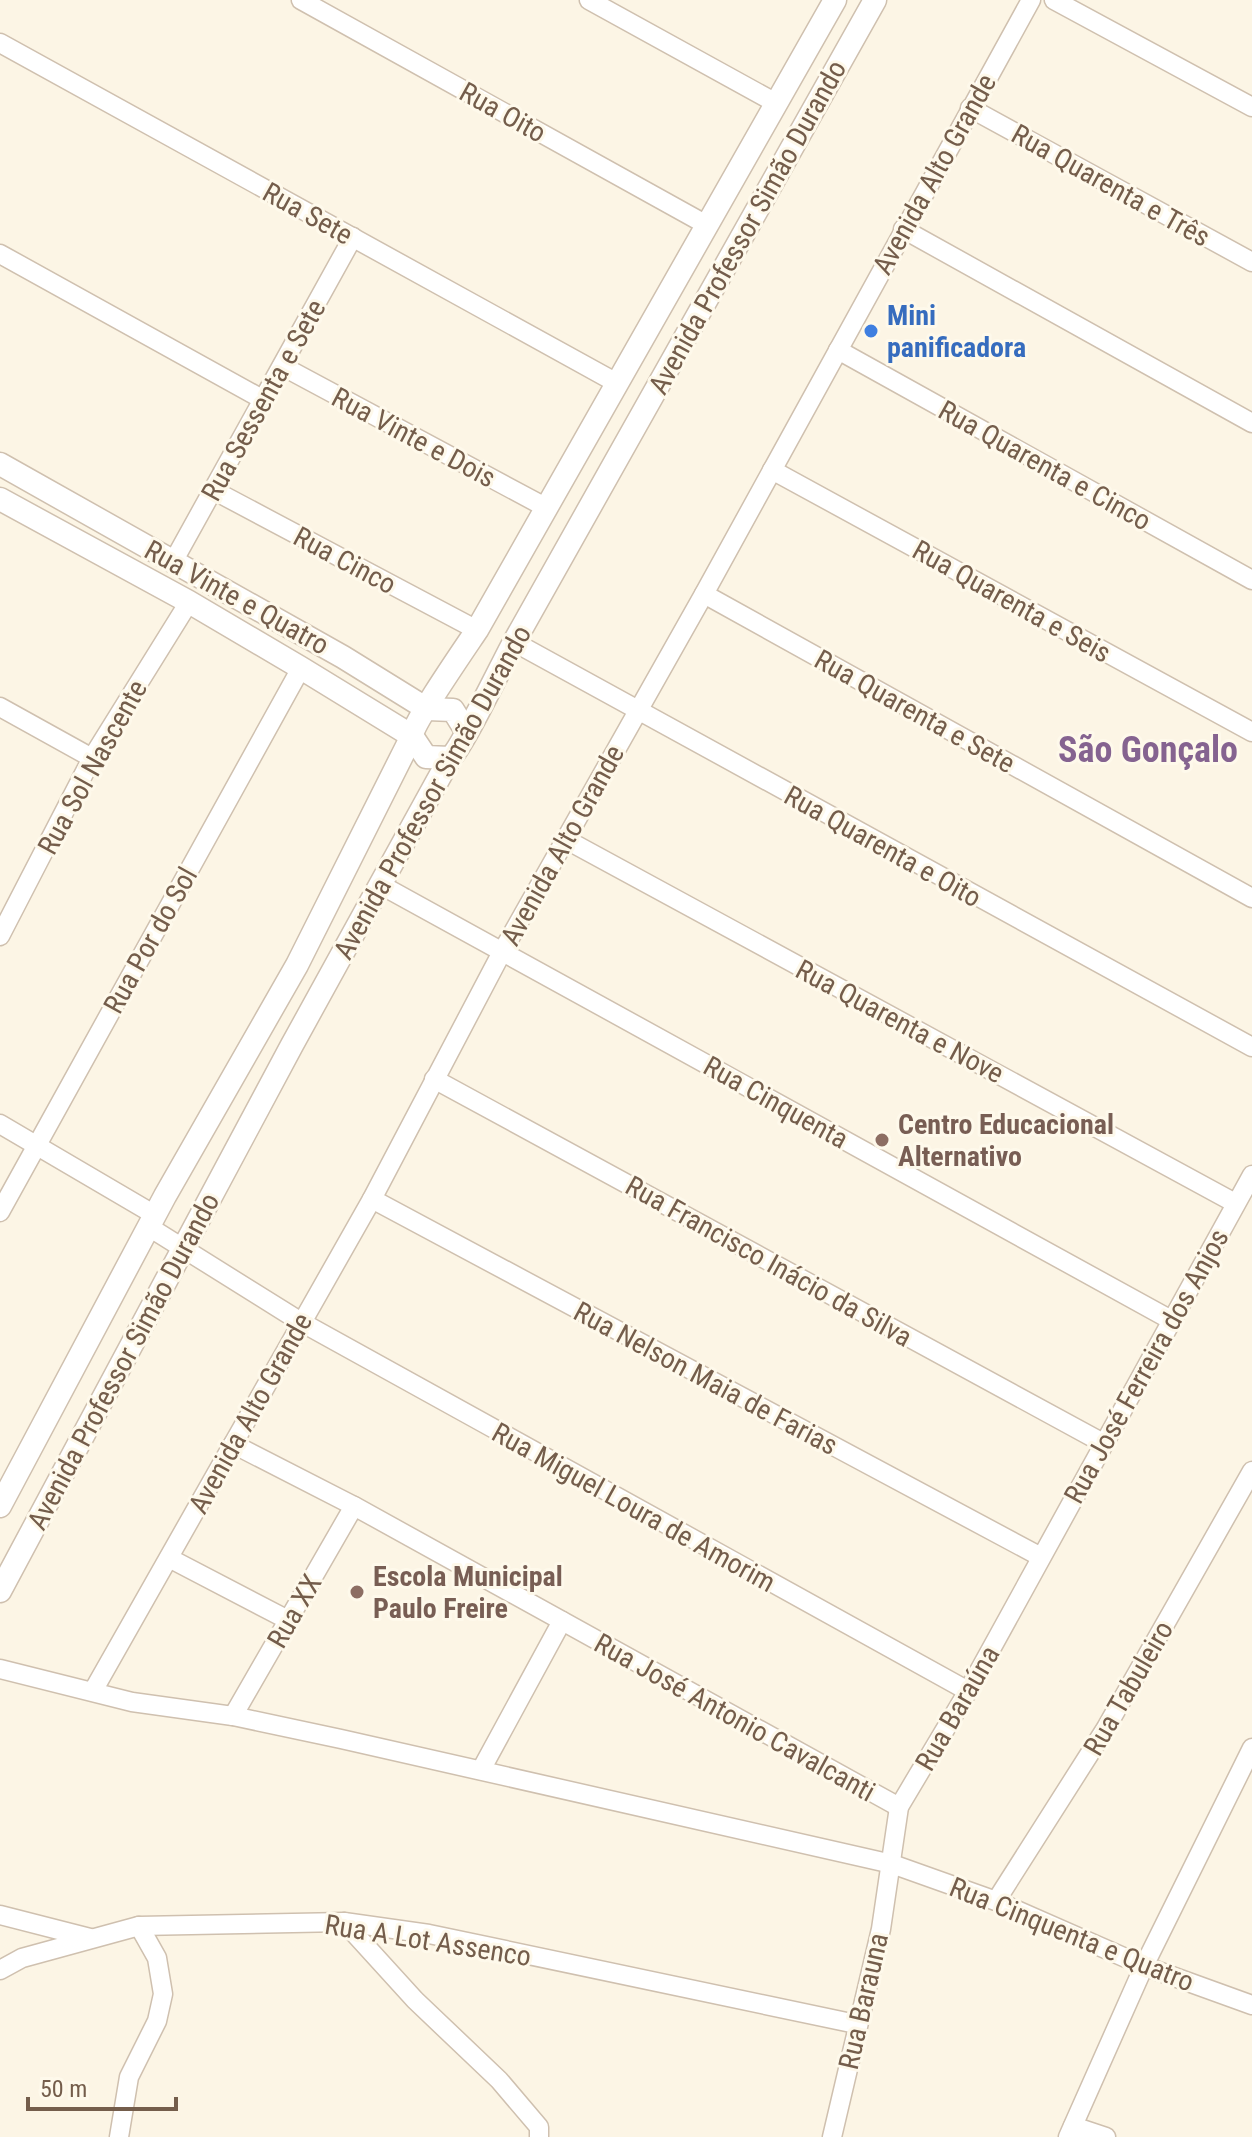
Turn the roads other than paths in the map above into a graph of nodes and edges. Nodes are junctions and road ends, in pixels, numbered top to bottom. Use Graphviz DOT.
graph roads {
  1 [pos="301,0"];
  2 [pos="589,0"];
  3 [pos="835,0"];
  4 [pos="875,0"];
  5 [pos="1031,0"];
  6 [pos="1054,0"];
  7 [pos="0,43"];
  8 [pos="776,103"];
  9 [pos="1252,107"];
  10 [pos="970,108"];
  11 [pos="705,224"];
  12 [pos="903,229"];
  13 [pos="353,237"];
  14 [pos="0,254"];
  15 [pos="1252,262"];
  16 [pos="838,350"];
  17 [pos="282,366"];
  18 [pos="615,382"];
  19 [pos="262,399"];
  20 [pos="1252,423"];
  21 [pos="0,464"];
  22 [pos="772,470"];
  23 [pos="213,490"];
  24 [pos="0,499"];
  25 [pos="547,508"];
  26 [pos="173,562"];
  27 [pos="1252,580"];
  28 [pos="704,594"];
  29 [pos="189,602"];
  30 [pos="477,630"];
  31 [pos="514,642"];
  32 [pos="343,657"];
  33 [pos="301,668"];
  34 [pos="328,685"];
  35 [pos="0,707"];
  36 [pos="427,709"];
  37 [pos="638,712"];
  38 [pos="466,731"];
  39 [pos="1252,732"];
  40 [pos="412,736"];
  41 [pos="92,758"];
  42 [pos="450,758"];
  43 [pos="364,833"];
  44 [pos="565,839"];
  45 [pos="381,885"];
  46 [pos="1252,898"];
  47 [pos="6,913"];
  48 [pos="0,936"];
  49 [pos="502,952"];
  50 [pos="1252,1047"];
  51 [pos="434,1079"];
  52 [pos="0,1124"];
  53 [pos="36,1144"];
  54 [pos="1252,1175"];
  55 [pos="372,1199"];
  56 [pos="1235,1203"];
  57 [pos="0,1212"];
  58 [pos="152,1221"];
  59 [pos="182,1249"];
  60 [pos="1171,1320"];
  61 [pos="301,1322"];
  62 [pos="1103,1443"];
  63 [pos="233,1444"];
  64 [pos="1252,1471"];
  65 [pos="0,1506"];
  66 [pos="354,1506"];
  67 [pos="1041,1557"];
  68 [pos="169,1558"];
  69 [pos="0,1591"];
  70 [pos="288,1620"];
  71 [pos="562,1621"];
  72 [pos="0,1669"];
  73 [pos="93,1691"];
  74 [pos="968,1691"];
  75 [pos="233,1716"];
  76 [pos="1252,1748"];
  77 [pos="481,1770"];
  78 [pos="899,1807"];
  79 [pos="892,1864"];
  80 [pos="996,1901"];
  81 [pos="0,1915"];
  82 [pos="344,1922"];
  83 [pos="139,1926"];
  84 [pos="93,1938"];
  85 [pos="1144,1966"];
  86 [pos="0,1970"];
  87 [pos="1252,2005"];
  88 [pos="856,2024"];
  89 [pos="1071,2131"];
  90 [pos="539,2132"];
  91 [pos="119,2137"];
  92 [pos="832,2137"];
  93 [pos="1106,2137"];
  1 -- 11 [label="street, Rua Oito"];
  2 -- 8 [label="street"];
  3 -- 8 [label="street, Avenida Professor Simão Durando"];
  4 -- 31 [label="street, Avenida Professor Simão Durando"];
  5 -- 10 [label="street, Avenida Alto Grande"];
  6 -- 9 [label="street"];
  7 -- 13 [label="street, Rua Sete"];
  8 -- 11 [label="street, Avenida Professor Simão Durando"];
  10 -- 12 [label="street, Avenida Alto Grande"];
  10 -- 15 [label="street, Rua Quarenta e Três"];
  11 -- 18 [label="street, Avenida Professor Simão Durando"];
  12 -- 16 [label="street, Avenida Alto Grande"];
  12 -- 20 [label="street"];
  13 -- 17 [label="street, Rua Sessenta e Sete"];
  13 -- 18 [label="street, Rua Sete"];
  14 -- 19 [label="street"];
  16 -- 22 [label="street, Avenida Alto Grande"];
  16 -- 27 [label="street, Rua Quarenta e Cinco"];
  17 -- 19 [label="street, Rua Sessenta e Sete"];
  17 -- 25 [label="street, Rua Vinte e Dois"];
  18 -- 25 [label="street, Avenida Professor Simão Durando"];
  19 -- 23 [label="street, Rua Sessenta e Sete"];
  21 -- 26 [label="street, Rua Vinte e Quatro"];
  22 -- 28 [label="street, Avenida Alto Grande"];
  22 -- 39 [label="street, Rua Quarenta e Seis"];
  23 -- 26 [label="street, Rua Sessenta e Sete"];
  23 -- 30 [label="street, Rua Cinco"];
  24 -- 29 [label="street, Rua Vinte e Quatro"];
  25 -- 30 [label="street, Avenida Professor Simão Durando"];
  26 -- 32 [label="street, Rua Vinte e Quatro"];
  28 -- 37 [label="street, Avenida Alto Grande"];
  28 -- 46 [label="street, Rua Quarenta e Sete"];
  29 -- 33 [label="street, Rua Vinte e Quatro"];
  29 -- 41 [label="street, Rua Sol Nascente"];
  30 -- 36 [label="street, Avenida Professor Simão Durando"];
  31 -- 37 [label="street, Rua Quarenta e Oito"];
  31 -- 38 [label="street, Avenida Professor Simão Durando"];
  32 -- 34 [label="street"];
  32 -- 36 [label="street, Rua Vinte e Quatro"];
  33 -- 34 [label="street, Rua Vinte e Quatro"];
  33 -- 53 [label="street, Rua Por do Sol"];
  34 -- 40 [label="street, Rua Vinte e Quatro"];
  35 -- 41 [label="street"];
  36 -- 38 [label="street, Rua Vinte e Quatro"];
  36 -- 40 [label="street, Avenida Professor Simão Durando"];
  37 -- 44 [label="street, Avenida Alto Grande"];
  37 -- 50 [label="street, Rua Quarenta e Oito"];
  38 -- 42 [label="street, Avenida Professor Simão Durando"];
  40 -- 42 [label="street, Rua Vinte e Quatro"];
  40 -- 43 [label="street, Avenida Professor Simão Durando"];
  41 -- 47 [label="street, Rua Sol Nascente"];
  42 -- 45 [label="street, Avenida Professor Simão Durando"];
  43 -- 45 [label="street"];
  43 -- 58 [label="street, Avenida Professor Simão Durando"];
  44 -- 49 [label="street, Avenida Alto Grande"];
  44 -- 56 [label="street, Rua Quarenta e Nove"];
  45 -- 49 [label="street, Rua Cinquenta"];
  45 -- 59 [label="street, Avenida Professor Simão Durando"];
  47 -- 48 [label="street, Rua Sol Nascente"];
  49 -- 51 [label="street, Avenida Alto Grande"];
  49 -- 60 [label="street, Rua Cinquenta"];
  51 -- 55 [label="street, Avenida Alto Grande"];
  51 -- 62 [label="street, Rua Francisco Inácio da Silva"];
  52 -- 53 [label="street, Rua Miguel Loura de Amorim"];
  53 -- 57 [label="street, Rua Por do Sol"];
  53 -- 58 [label="street, Rua Miguel Loura de Amorim"];
  54 -- 56 [label="street, Rua José Ferreira dos Anjos"];
  55 -- 61 [label="street, Avenida Alto Grande"];
  55 -- 67 [label="street, Rua Nelson Maia de Farias"];
  56 -- 60 [label="street, Rua José Ferreira dos Anjos"];
  58 -- 59 [label="street, Rua Miguel Loura de Amorim"];
  58 -- 65 [label="street, Avenida Professor Simão Durando"];
  59 -- 61 [label="street, Rua Miguel Loura de Amorim"];
  59 -- 69 [label="street, Avenida Professor Simão Durando"];
  60 -- 62 [label="street, Rua José Ferreira dos Anjos"];
  61 -- 63 [label="street, Avenida Alto Grande"];
  61 -- 74 [label="street, Rua Miguel Loura de Amorim"];
  62 -- 67 [label="street, Rua José Ferreira dos Anjos"];
  63 -- 66 [label="street, Rua José Antonio Cavalcanti"];
  63 -- 68 [label="street, Avenida Alto Grande"];
  64 -- 80 [label="street, Rua Tabuleiro"];
  66 -- 70 [label="street, Rua XX"];
  66 -- 71 [label="street, Rua José Antonio Cavalcanti"];
  67 -- 74 [label="street, Rua Baraúna"];
  68 -- 70 [label="street"];
  68 -- 73 [label="street, Avenida Alto Grande"];
  70 -- 75 [label="street, Rua XX"];
  71 -- 77 [label="street"];
  71 -- 78 [label="street, Rua José Antonio Cavalcanti"];
  72 -- 73 [label="street, Rua Cinquenta e Quatro"];
  73 -- 75 [label="street, Rua Cinquenta e Quatro"];
  74 -- 78 [label="street, Rua Baraúna"];
  75 -- 77 [label="street, Rua Cinquenta e Quatro"];
  76 -- 85 [label="street"];
  77 -- 79 [label="street, Rua Cinquenta e Quatro"];
  78 -- 79 [label="street, Rua Baraúna"];
  79 -- 80 [label="street, Rua Cinquenta e Quatro"];
  79 -- 88 [label="street, Rua Barauna"];
  80 -- 85 [label="street, Rua Cinquenta e Quatro"];
  81 -- 84 [label="street"];
  82 -- 83 [label="street, Rua A Lot Assenco"];
  82 -- 88 [label="street, Rua A Lot Assenco"];
  82 -- 90 [label="street"];
  83 -- 84 [label="street, Rua A Lot Assenco"];
  83 -- 91 [label="street"];
  84 -- 86 [label="street, Rua A Lot Assenco"];
  85 -- 87 [label="street, Rua Cinquenta e Quatro"];
  85 -- 89 [label="street"];
  88 -- 92 [label="street, Rua Barauna"];
  89 -- 93 [label="street"];
}
